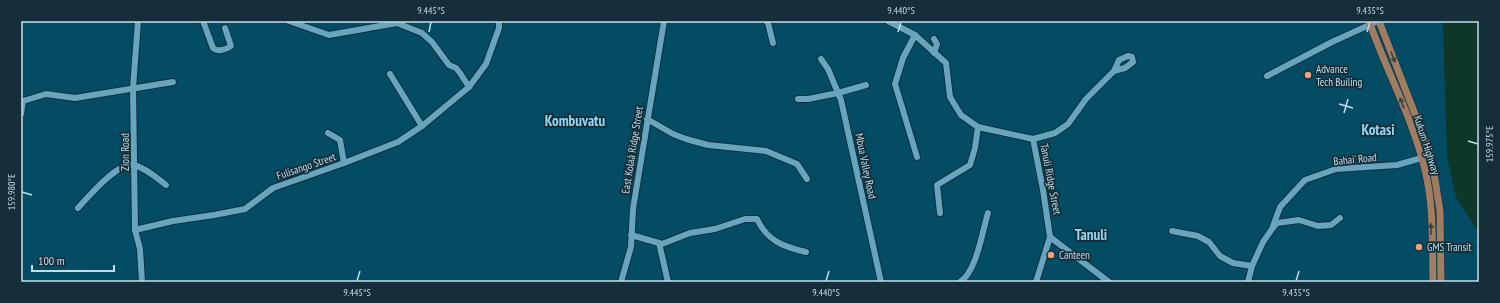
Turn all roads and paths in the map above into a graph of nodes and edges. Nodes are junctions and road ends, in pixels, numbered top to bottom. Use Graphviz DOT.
graph roads {
  1 [pos="138,21"];
  2 [pos="203,21"];
  3 [pos="289,21"];
  4 [pos="500,21"];
  5 [pos="664,21"];
  6 [pos="766,21"];
  7 [pos="888,21"];
  8 [pos="1379,21"];
  9 [pos="1370,22"];
  10 [pos="225,28"];
  11 [pos="915,36"];
  12 [pos="934,40"];
  13 [pos="773,43"];
  14 [pos="934,53"];
  15 [pos="822,59"];
  16 [pos="1114,71"];
  17 [pos="390,74"];
  18 [pos="1267,76"];
  19 [pos="173,82"];
  20 [pos="866,85"];
  21 [pos="469,87"];
  22 [pos="133,88"];
  23 [pos="838,93"];
  24 [pos="798,99"];
  25 [pos="21,114"];
  26 [pos="647,119"];
  27 [pos="422,126"];
  28 [pos="978,127"];
  29 [pos="328,133"];
  30 [pos="1033,139"];
  31 [pos="1430,156"];
  32 [pos="917,157"];
  33 [pos="1422,158"];
  34 [pos="344,163"];
  35 [pos="135,165"];
  36 [pos="807,178"];
  37 [pos="166,185"];
  38 [pos="78,208"];
  39 [pos="940,213"];
  40 [pos="988,213"];
  41 [pos="1340,218"];
  42 [pos="1272,229"];
  43 [pos="135,230"];
  44 [pos="1172,230"];
  45 [pos="631,236"];
  46 [pos="1050,237"];
  47 [pos="659,243"];
  48 [pos="806,252"];
  49 [pos="1252,266"];
  50 [pos="142,282"];
  51 [pos="621,282"];
  52 [pos="668,282"];
  53 [pos="881,282"];
  54 [pos="960,282"];
  55 [pos="1036,282"];
  56 [pos="1109,282"];
  57 [pos="1248,282"];
  58 [pos="1433,282"];
  59 [pos="1441,282"];
  1 -- 22 [label="street, Zion Road"];
  2 -- 10 [label="street"];
  3 -- 21 [label="street"];
  4 -- 21 [label="street, Fulisango Street"];
  5 -- 26 [label="street, East Kolaá Ridge Street"];
  6 -- 13 [label="street"];
  7 -- 11 [label="street, Tanuli Ridge Street"];
  8 -- 9 [label="street"];
  8 -- 31 [label="main road, Kukum Highway, one-way"];
  9 -- 18 [label="street"];
  33 -- 9 [label="main road, Kukum Highway, one-way"];
  11 -- 14 [label="street, Tanuli Ridge Street"];
  11 -- 32 [label="street"];
  12 -- 14 [label="street"];
  14 -- 28 [label="street, Tanuli Ridge Street"];
  15 -- 23 [label="street, Mbua Valley Road"];
  16 -- 30 [label="street"];
  17 -- 27 [label="street"];
  19 -- 22 [label="street"];
  20 -- 23 [label="street"];
  21 -- 27 [label="street, Fulisango Street"];
  22 -- 25 [label="street"];
  22 -- 35 [label="street, Zion Road"];
  23 -- 24 [label="street"];
  23 -- 53 [label="street, Mbua Valley Road"];
  26 -- 36 [label="street"];
  26 -- 45 [label="street, East Kolaá Ridge Street"];
  27 -- 34 [label="street, Fulisango Street"];
  28 -- 30 [label="street, Tanuli Ridge Street"];
  28 -- 39 [label="street"];
  29 -- 34 [label="street"];
  30 -- 46 [label="street, Tanuli Ridge Street"];
  31 -- 33 [label="street, Bahai' Road"];
  31 -- 59 [label="main road, Kukum Highway"];
  33 -- 42 [label="street, Bahai' Road"];
  58 -- 33 [label="main road, Kukum Highway, one-way"];
  34 -- 43 [label="street, Fulisango Street"];
  35 -- 37 [label="street"];
  35 -- 38 [label="street"];
  35 -- 43 [label="street, Zion Road"];
  40 -- 54 [label="street"];
  41 -- 42 [label="street"];
  42 -- 49 [label="street, Bahai' Road"];
  43 -- 50 [label="street, Zion Road"];
  44 -- 49 [label="street"];
  45 -- 47 [label="street"];
  45 -- 51 [label="street, East Kolaá Ridge Street"];
  46 -- 55 [label="street, Tanuli Ridge Street"];
  46 -- 56 [label="street"];
  47 -- 48 [label="street"];
  47 -- 52 [label="street"];
  49 -- 57 [label="street, Bahai' Road"];
}
